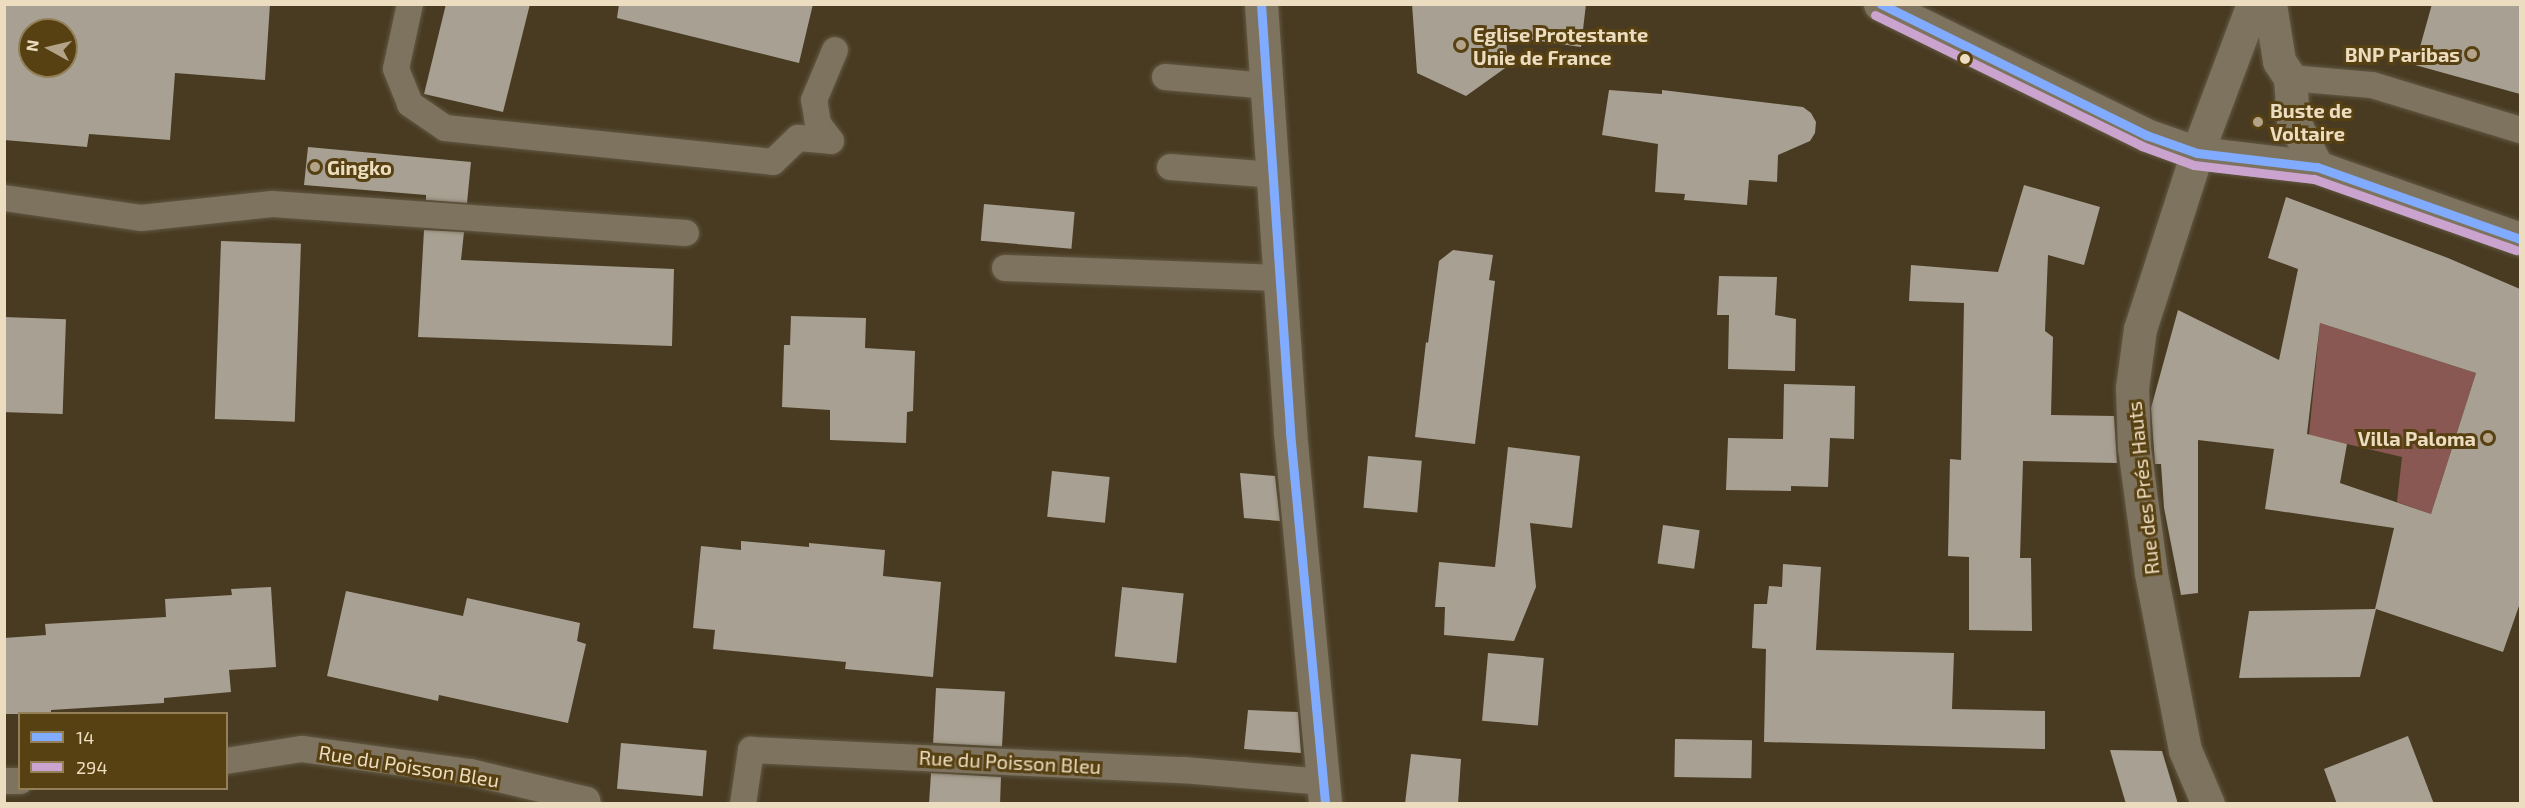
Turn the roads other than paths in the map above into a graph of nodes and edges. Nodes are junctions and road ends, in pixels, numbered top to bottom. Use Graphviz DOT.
graph roads {
  1 [pos="410,4"];
  2 [pos="1261,4"];
  3 [pos="1880,4"];
  4 [pos="2253,4"];
  5 [pos="2270,4"];
  6 [pos="835,50"];
  7 [pos="1165,77"];
  8 [pos="2290,78"];
  9 [pos="1267,86"];
  10 [pos="2520,130"];
  11 [pos="2197,153"];
  12 [pos="1170,167"];
  13 [pos="2317,167"];
  14 [pos="1273,174"];
  15 [pos="4,198"];
  16 [pos="686,233"];
  17 [pos="2520,239"];
  18 [pos="1005,268"];
  19 [pos="1280,278"];
  20 [pos="228,761"];
  21 [pos="1324,793"];
  22 [pos="588,804"];
  23 [pos="743,804"];
  24 [pos="2208,804"];
  1 -- 6 [label="lane"];
  2 -- 9 [label="street"];
  3 -- 11 [label="street"];
  4 -- 11 [label="street, Rue des Prés Hauts"];
  5 -- 8 [label="street"];
  7 -- 9 [label="lane"];
  8 -- 10 [label="lane"];
  8 -- 13 [label="street"];
  9 -- 14 [label="street"];
  11 -- 13 [label="street"];
  11 -- 24 [label="street, Rue des Prés Hauts"];
  12 -- 14 [label="lane"];
  13 -- 17 [label="street"];
  14 -- 19 [label="street"];
  15 -- 16 [label="lane"];
  18 -- 19 [label="lane"];
  19 -- 21 [label="street"];
  20 -- 22 [label="lane, Rue du Poisson Bleu"];
  21 -- 23 [label="lane, Rue du Poisson Bleu"];
}
